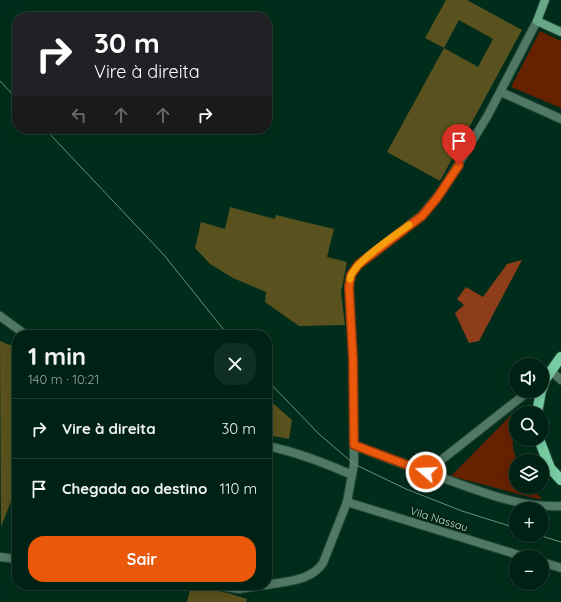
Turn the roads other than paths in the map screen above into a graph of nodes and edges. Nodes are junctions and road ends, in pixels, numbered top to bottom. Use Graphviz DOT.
graph roads {
  1 [pos="545,0"];
  2 [pos="537,21"];
  3 [pos="561,32"];
  4 [pos="501,92"];
  5 [pos="561,119"];
  6 [pos="0,316"];
  7 [pos="19,330"];
  8 [pos="561,357"];
  9 [pos="549,373"];
  10 [pos="549,378"];
  11 [pos="561,380"];
  12 [pos="520,398"];
  13 [pos="354,445"];
  14 [pos="541,446"];
  15 [pos="272,447"];
  16 [pos="426,472"];
  17 [pos="352,475"];
  18 [pos="561,480"];
  19 [pos="347,502"];
  20 [pos="561,506"];
  21 [pos="509,552"];
  22 [pos="0,557"];
  23 [pos="12,558"];
  24 [pos="549,564"];
  25 [pos="561,568"];
  26 [pos="272,584"];
  1 -- 2 [label="main road"];
  2 -- 3 [label="main road"];
  2 -- 4 [label="street"];
  4 -- 5 [label="street"];
  4 -- 13 [label="street"];
  6 -- 7 [label="street"];
  8 -- 9 [label="main road"];
  10 -- 11 [label="street"];
  12 -- 16 [label="street"];
  13 -- 16 [label="street"];
  13 -- 17 [label="street"];
  14 -- 18 [label="main road"];
  15 -- 17 [label="street"];
  16 -- 20 [label="street"];
  17 -- 19 [label="street"];
  19 -- 21 [label="street, Vila Nassau"];
  19 -- 26 [label="street"];
  22 -- 23 [label="street"];
  24 -- 25 [label="street"];
}
